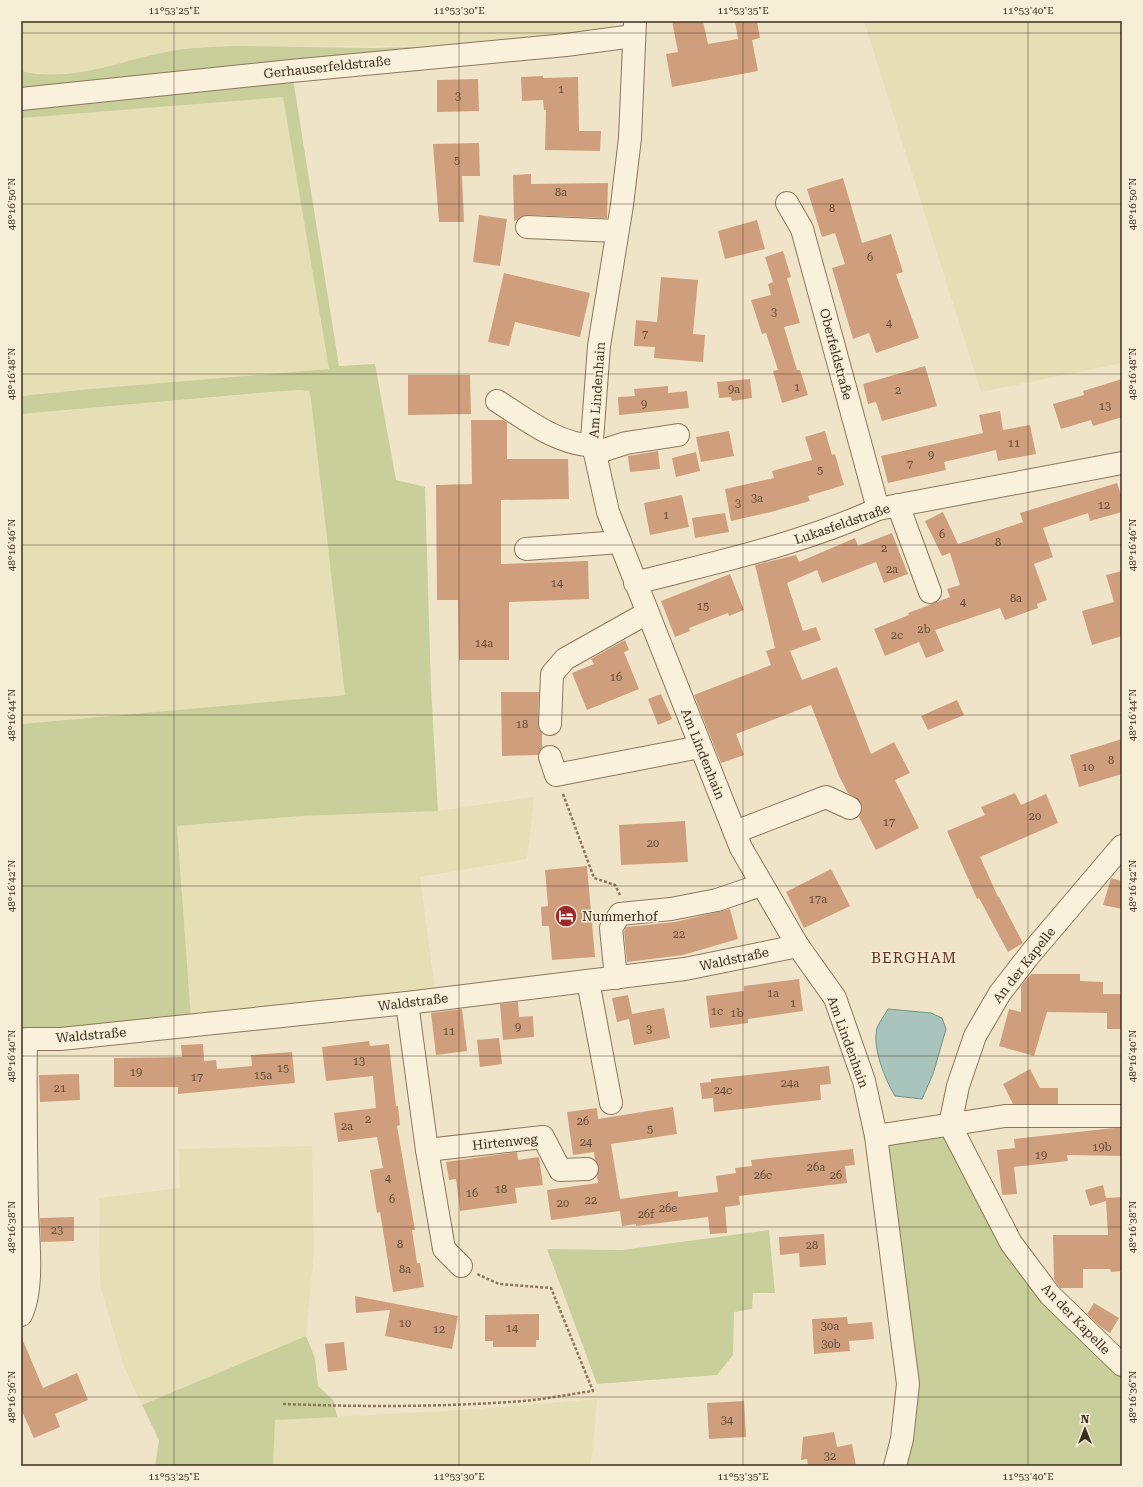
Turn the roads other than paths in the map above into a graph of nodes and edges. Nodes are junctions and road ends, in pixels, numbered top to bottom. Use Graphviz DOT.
graph roads {
  1 [pos="634,28"];
  2 [pos="21,99"];
  3 [pos="787,202"];
  4 [pos="528,227"];
  5 [pos="617,231"];
  6 [pos="497,401"];
  7 [pos="678,435"];
  8 [pos="594,449"];
  9 [pos="1122,464"];
  10 [pos="888,507"];
  11 [pos="620,542"];
  12 [pos="526,549"];
  13 [pos="635,583"];
  14 [pos="930,592"];
  15 [pos="647,613"];
  16 [pos="550,724"];
  17 [pos="700,747"];
  18 [pos="553,766"];
  19 [pos="850,808"];
  20 [pos="735,832"];
  21 [pos="1122,846"];
  22 [pos="761,884"];
  23 [pos="798,946"];
  24 [pos="616,978"];
  25 [pos="588,981"];
  26 [pos="407,1003"];
  27 [pos="23,1039"];
  28 [pos="612,1103"];
  29 [pos="1122,1116"];
  30 [pos="950,1124"];
  31 [pos="876,1136"];
  32 [pos="427,1150"];
  33 [pos="587,1169"];
  34 [pos="461,1266"];
  35 [pos="21,1315"];
  36 [pos="1122,1365"];
  37 [pos="895,1466"];
  1 -- 2 [label="street, Gerhauserfeldstraße"];
  1 -- 5 [label="street, Am Lindenhain"];
  3 -- 10 [label="street, Oberfeldstraße"];
  4 -- 5 [label="street"];
  5 -- 8 [label="street, Am Lindenhain"];
  6 -- 8 [label="street"];
  7 -- 8 [label="street"];
  8 -- 11 [label="street, Am Lindenhain"];
  9 -- 10 [label="street, Lukasfeldstraße"];
  10 -- 13 [label="street, Lukasfeldstraße"];
  10 -- 14 [label="street, Oberfeldstraße"];
  11 -- 12 [label="street"];
  11 -- 13 [label="street, Am Lindenhain"];
  13 -- 15 [label="street, Am Lindenhain"];
  15 -- 16 [label="street"];
  15 -- 17 [label="street, Am Lindenhain"];
  17 -- 18 [label="street"];
  17 -- 20 [label="street, Am Lindenhain"];
  19 -- 20 [label="street"];
  20 -- 22 [label="street, Am Lindenhain"];
  21 -- 30 [label="street, An der Kapelle"];
  22 -- 23 [label="street, Am Lindenhain"];
  22 -- 24 [label="street"];
  23 -- 24 [label="street, Waldstraße"];
  23 -- 31 [label="street, Am Lindenhain"];
  24 -- 25 [label="street, Waldstraße"];
  25 -- 26 [label="street, Waldstraße"];
  25 -- 28 [label="street"];
  26 -- 27 [label="street, Waldstraße"];
  26 -- 32 [label="street"];
  27 -- 35 [label="street, Waldstraße"];
  29 -- 30 [label="street"];
  30 -- 31 [label="street"];
  30 -- 36 [label="street, An der Kapelle"];
  31 -- 37 [label="street, Am Lindenhain"];
  32 -- 33 [label="street, Hirtenweg"];
  32 -- 34 [label="street"];
}
